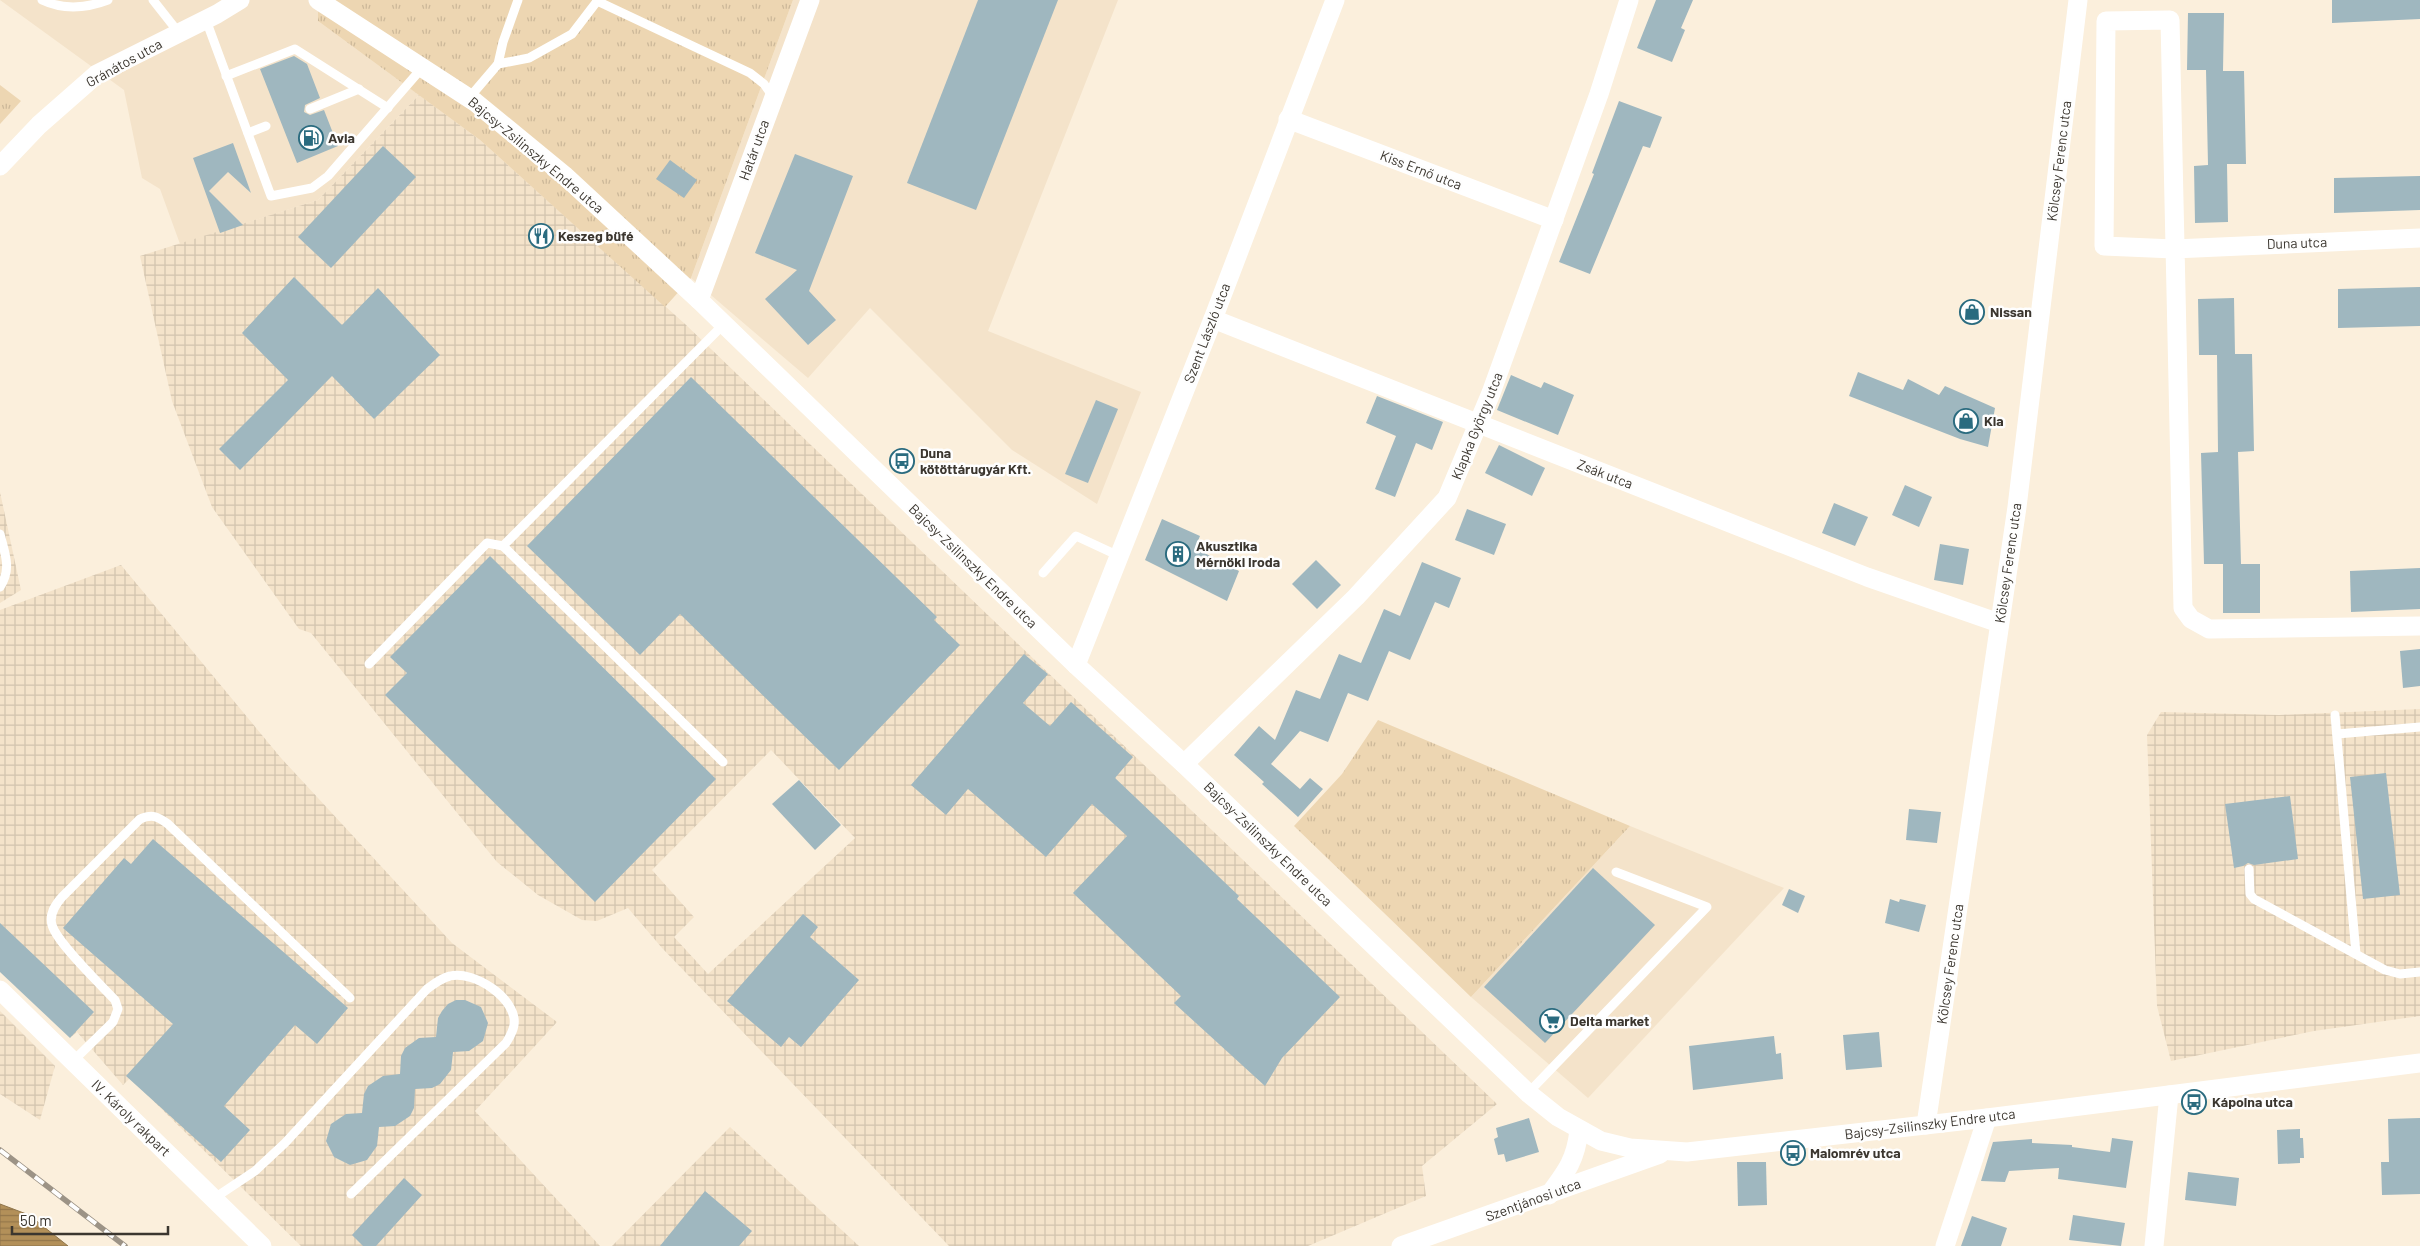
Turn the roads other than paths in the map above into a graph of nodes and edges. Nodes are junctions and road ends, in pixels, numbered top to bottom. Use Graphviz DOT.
graph roads {
  1 [pos="42,0"];
  2 [pos="108,0"];
  3 [pos="153,0"];
  4 [pos="240,0"];
  5 [pos="318,0"];
  6 [pos="518,0"];
  7 [pos="810,0"];
  8 [pos="1335,0"];
  9 [pos="1629,0"];
  10 [pos="2078,0"];
  11 [pos="597,1"];
  12 [pos="216,11"];
  13 [pos="179,33"];
  14 [pos="498,64"];
  15 [pos="422,68"];
  16 [pos="226,76"];
  17 [pos="358,89"];
  18 [pos="469,98"];
  19 [pos="774,98"];
  20 [pos="388,108"];
  21 [pos="310,109"];
  22 [pos="1288,119"];
  23 [pos="266,126"];
  24 [pos="248,133"];
  25 [pos="0,166"];
  26 [pos="1554,220"];
  27 [pos="2420,238"];
  28 [pos="2174,249"];
  29 [pos="699,300"];
  30 [pos="1213,319"];
  31 [pos="723,325"];
  32 [pos="1479,425"];
  33 [pos="0,534"];
  34 [pos="504,546"];
  35 [pos="1119,556"];
  36 [pos="1043,573"];
  37 [pos="0,587"];
  38 [pos="2000,623"];
  39 [pos="2420,626"];
  40 [pos="369,664"];
  41 [pos="1076,665"];
  42 [pos="2335,715"];
  43 [pos="2420,727"];
  44 [pos="2337,734"];
  45 [pos="724,762"];
  46 [pos="1184,764"];
  47 [pos="2248,869"];
  48 [pos="1616,872"];
  49 [pos="2356,954"];
  50 [pos="2420,972"];
  51 [pos="0,990"];
  52 [pos="350,998"];
  53 [pos="72,1061"];
  54 [pos="2420,1063"];
  55 [pos="1528,1093"];
  56 [pos="2169,1095"];
  57 [pos="1987,1118"];
  58 [pos="1926,1125"];
  59 [pos="1579,1130"];
  60 [pos="1664,1152"];
  61 [pos="351,1194"];
  62 [pos="1549,1195"];
  63 [pos="213,1199"];
  64 [pos="262,1246"];
  65 [pos="1401,1246"];
  66 [pos="1945,1246"];
  67 [pos="2154,1246"];
  1 -- 2 [label="lane"];
  3 -- 13 [label="lane"];
  4 -- 12 [label="street, Gránátos utca"];
  5 -- 15 [label="street, Bajcsy-Zsilinszky Endre utca"];
  6 -- 14 [label="lane"];
  7 -- 19 [label="street, Határ utca"];
  8 -- 22 [label="street, Szent László utca"];
  9 -- 26 [label="street, Klapka György utca"];
  10 -- 38 [label="street, Kölcsey Ferenc utca"];
  11 -- 14 [label="lane"];
  11 -- 19 [label="lane"];
  12 -- 13 [label="street, Gránátos utca"];
  12 -- 16 [label="lane"];
  13 -- 25 [label="street, Gránátos utca"];
  14 -- 18 [label="lane"];
  15 -- 18 [label="street, Bajcsy-Zsilinszky Endre utca"];
  15 -- 20 [label="lane"];
  16 -- 17 [label="lane"];
  16 -- 24 [label="lane"];
  17 -- 20 [label="lane"];
  17 -- 21 [label="lane"];
  18 -- 29 [label="street, Bajcsy-Zsilinszky Endre utca"];
  19 -- 29 [label="street, Határ utca"];
  20 -- 24 [label="lane"];
  22 -- 26 [label="street, Kiss Ernő utca"];
  22 -- 30 [label="street, Szent László utca"];
  23 -- 24 [label="lane"];
  26 -- 32 [label="street, Klapka György utca"];
  27 -- 28 [label="street, Duna utca"];
  28 -- 28 [label="street"];
  28 -- 39 [label="street"];
  29 -- 31 [label="street, Bajcsy-Zsilinszky Endre utca"];
  30 -- 32 [label="street, Zsák utca"];
  30 -- 35 [label="street, Szent László utca"];
  31 -- 34 [label="lane"];
  31 -- 41 [label="street, Bajcsy-Zsilinszky Endre utca"];
  32 -- 38 [label="street, Zsák utca"];
  32 -- 46 [label="street, Klapka György utca"];
  33 -- 37 [label="lane"];
  34 -- 40 [label="lane"];
  34 -- 45 [label="lane"];
  35 -- 36 [label="lane"];
  35 -- 41 [label="street, Szent László utca"];
  38 -- 58 [label="street, Kölcsey Ferenc utca"];
  41 -- 46 [label="street, Bajcsy-Zsilinszky Endre utca"];
  42 -- 44 [label="lane"];
  43 -- 44 [label="lane"];
  44 -- 49 [label="lane"];
  46 -- 55 [label="street, Bajcsy-Zsilinszky Endre utca"];
  47 -- 49 [label="lane"];
  48 -- 55 [label="lane"];
  49 -- 50 [label="lane"];
  51 -- 53 [label="street, IV. Károly rakpart"];
  52 -- 53 [label="lane"];
  53 -- 63 [label="street, IV. Károly rakpart"];
  54 -- 56 [label="street, Bajcsy-Zsilinszky Endre utca"];
  55 -- 59 [label="street, Bajcsy-Zsilinszky Endre utca"];
  56 -- 57 [label="street, Bajcsy-Zsilinszky Endre utca"];
  56 -- 67 [label="street"];
  57 -- 58 [label="street, Bajcsy-Zsilinszky Endre utca"];
  57 -- 66 [label="street"];
  58 -- 60 [label="street, Bajcsy-Zsilinszky Endre utca"];
  59 -- 60 [label="street, Bajcsy-Zsilinszky Endre utca"];
  59 -- 62 [label="street"];
  60 -- 62 [label="street, Szentjánosi utca"];
  61 -- 63 [label="lane"];
  62 -- 65 [label="street, Szentjánosi utca"];
  63 -- 64 [label="street, IV. Károly rakpart"];
}
